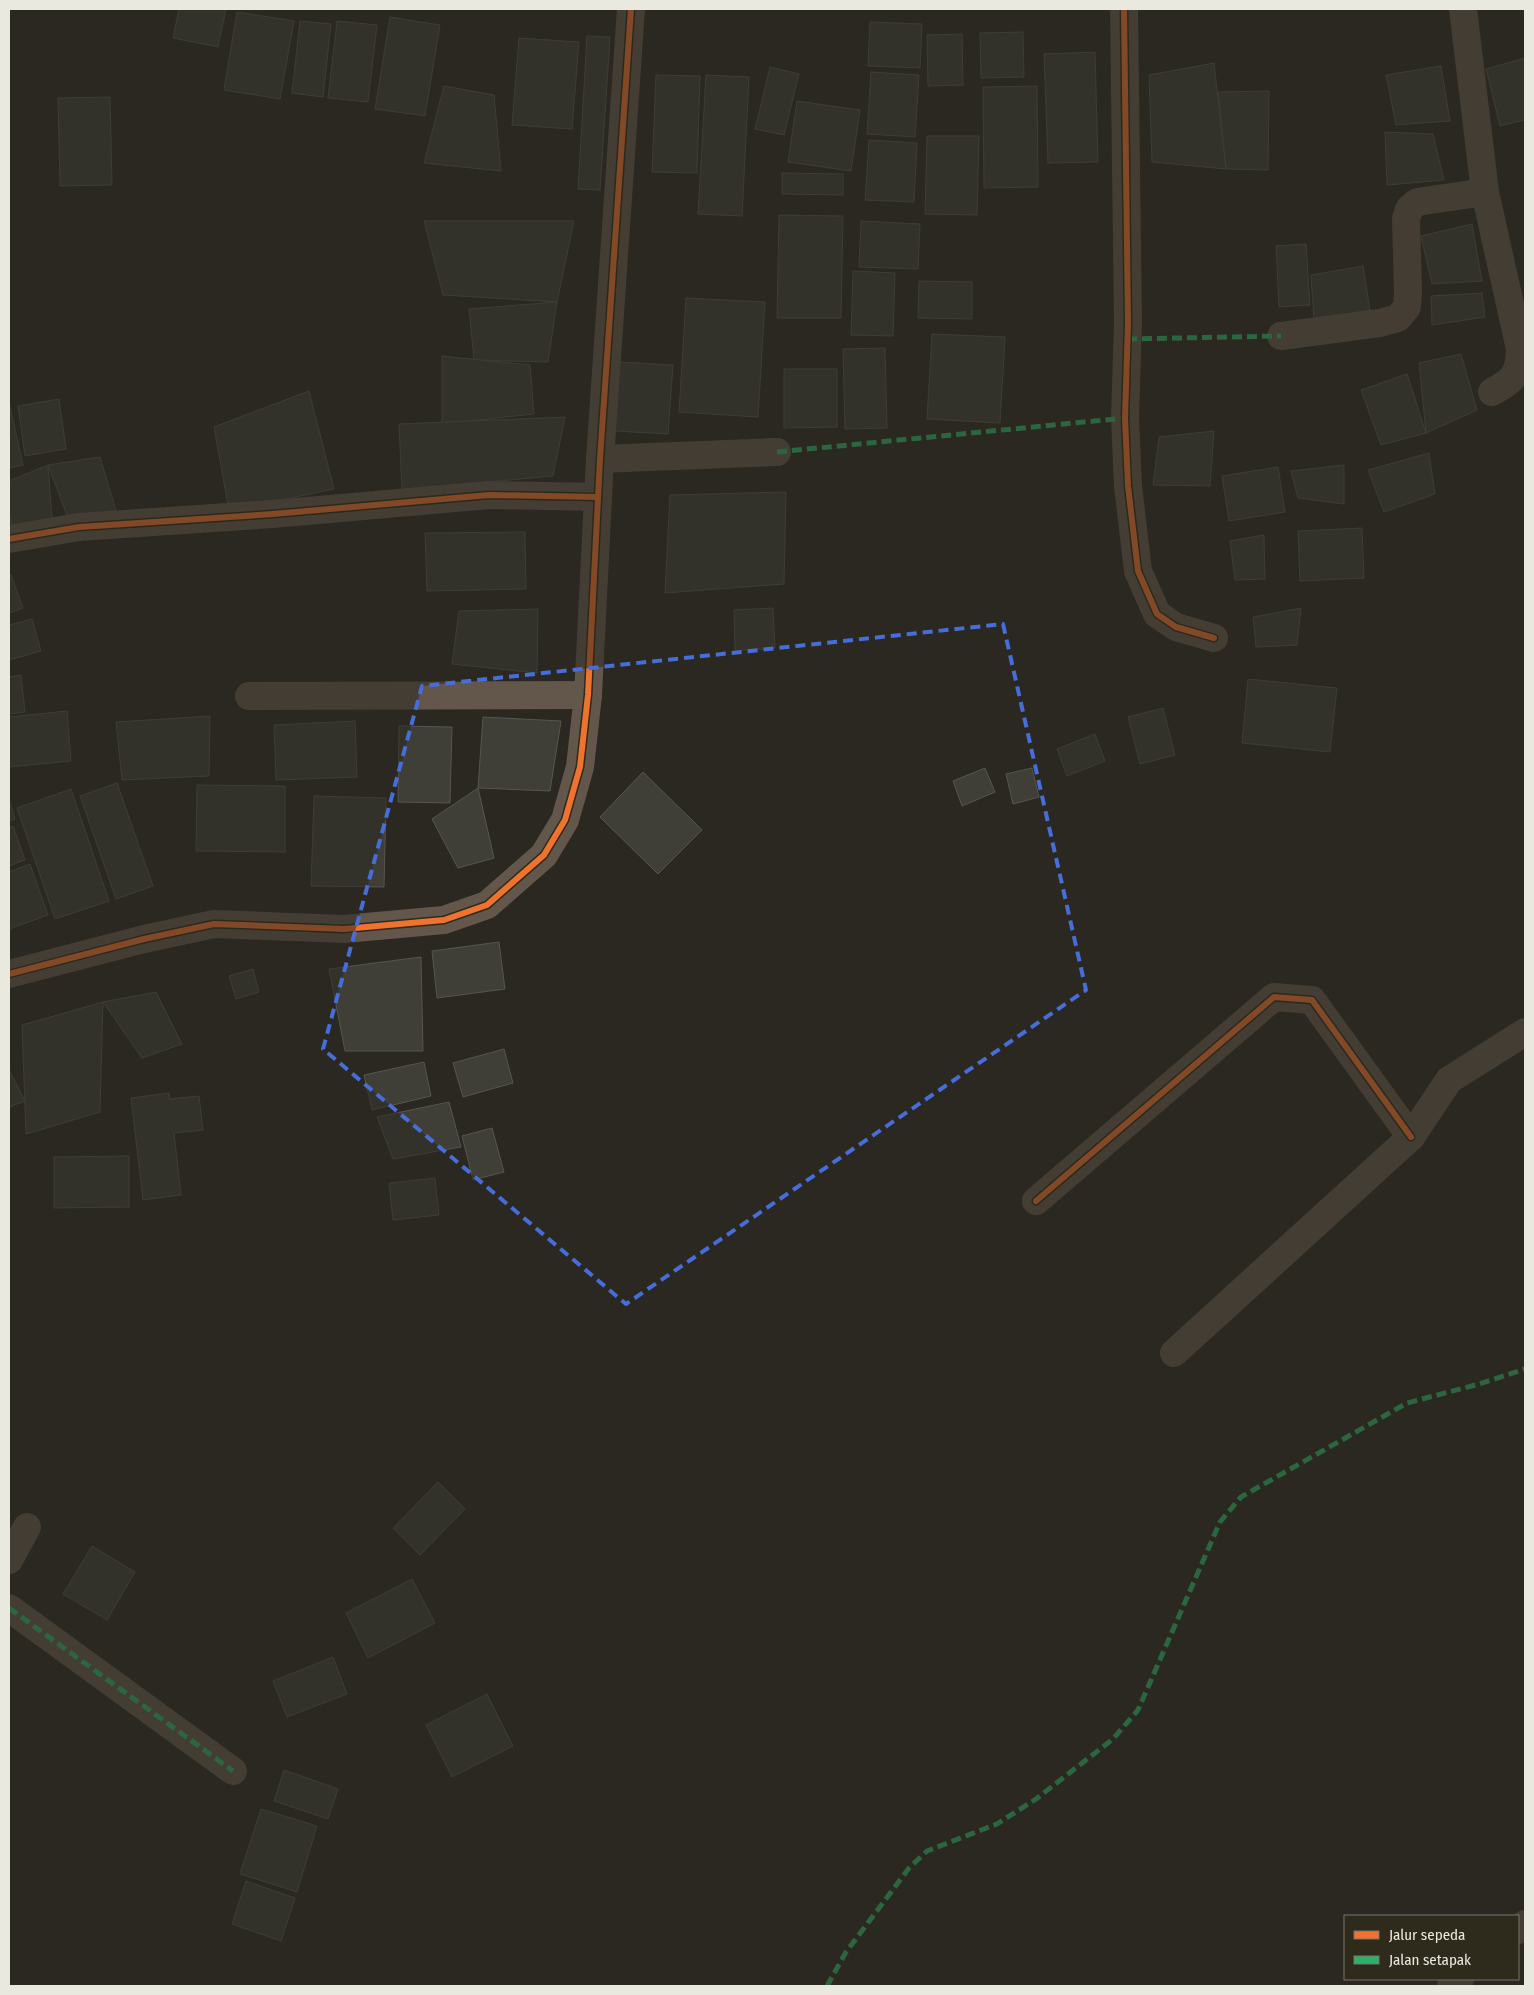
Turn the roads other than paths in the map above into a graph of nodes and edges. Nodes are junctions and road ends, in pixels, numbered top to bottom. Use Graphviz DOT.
graph roads {
  1 [pos="631,9"];
  2 [pos="1124,9"];
  3 [pos="1462,9"];
  4 [pos="1485,192"];
  5 [pos="1282,336"];
  6 [pos="1492,392"];
  7 [pos="778,452"];
  8 [pos="600,459"];
  9 [pos="598,497"];
  10 [pos="9,539"];
  11 [pos="1214,638"];
  12 [pos="588,695"];
  13 [pos="249,696"];
  14 [pos="9,974"];
  15 [pos="1525,1032"];
  16 [pos="1411,1137"];
  17 [pos="1036,1200"];
  18 [pos="1174,1353"];
  19 [pos="27,1527"];
  20 [pos="9,1560"];
  21 [pos="9,1608"];
  22 [pos="233,1771"];
  1 -- 8 [label="street"];
  2 -- 11 [label="street"];
  3 -- 4 [label="street"];
  4 -- 5 [label="street"];
  4 -- 6 [label="street"];
  7 -- 8 [label="street"];
  8 -- 9 [label="street"];
  9 -- 10 [label="street"];
  9 -- 12 [label="street"];
  12 -- 13 [label="street"];
  12 -- 14 [label="street"];
  15 -- 16 [label="street"];
  16 -- 17 [label="street"];
  16 -- 18 [label="street"];
  19 -- 20 [label="street"];
  21 -- 22 [label="street"];
}
